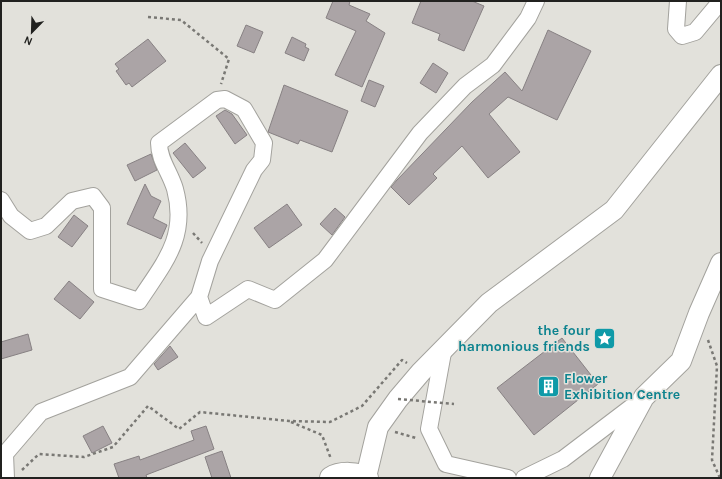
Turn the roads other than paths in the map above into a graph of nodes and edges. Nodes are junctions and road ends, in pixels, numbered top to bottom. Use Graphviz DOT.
graph roads {
  1 [pos="536,1"];
  2 [pos="678,1"];
  3 [pos="721,1"];
  4 [pos="721,74"];
  5 [pos="1,200"];
  6 [pos="721,263"];
  7 [pos="199,298"];
  8 [pos="444,347"];
  9 [pos="644,397"];
  10 [pos="12,476"];
  11 [pos="334,476"];
  12 [pos="367,477"];
  13 [pos="508,478"];
  14 [pos="524,478"];
  15 [pos="600,478"];
  1 -- 7 [label="street"];
  2 -- 3 [label="street"];
  4 -- 8 [label="street"];
  5 -- 7 [label="street"];
  6 -- 9 [label="street"];
  7 -- 10 [label="street"];
  8 -- 12 [label="street"];
  8 -- 13 [label="street"];
  9 -- 14 [label="street"];
  9 -- 15 [label="street"];
  11 -- 12 [label="main road"];
}
